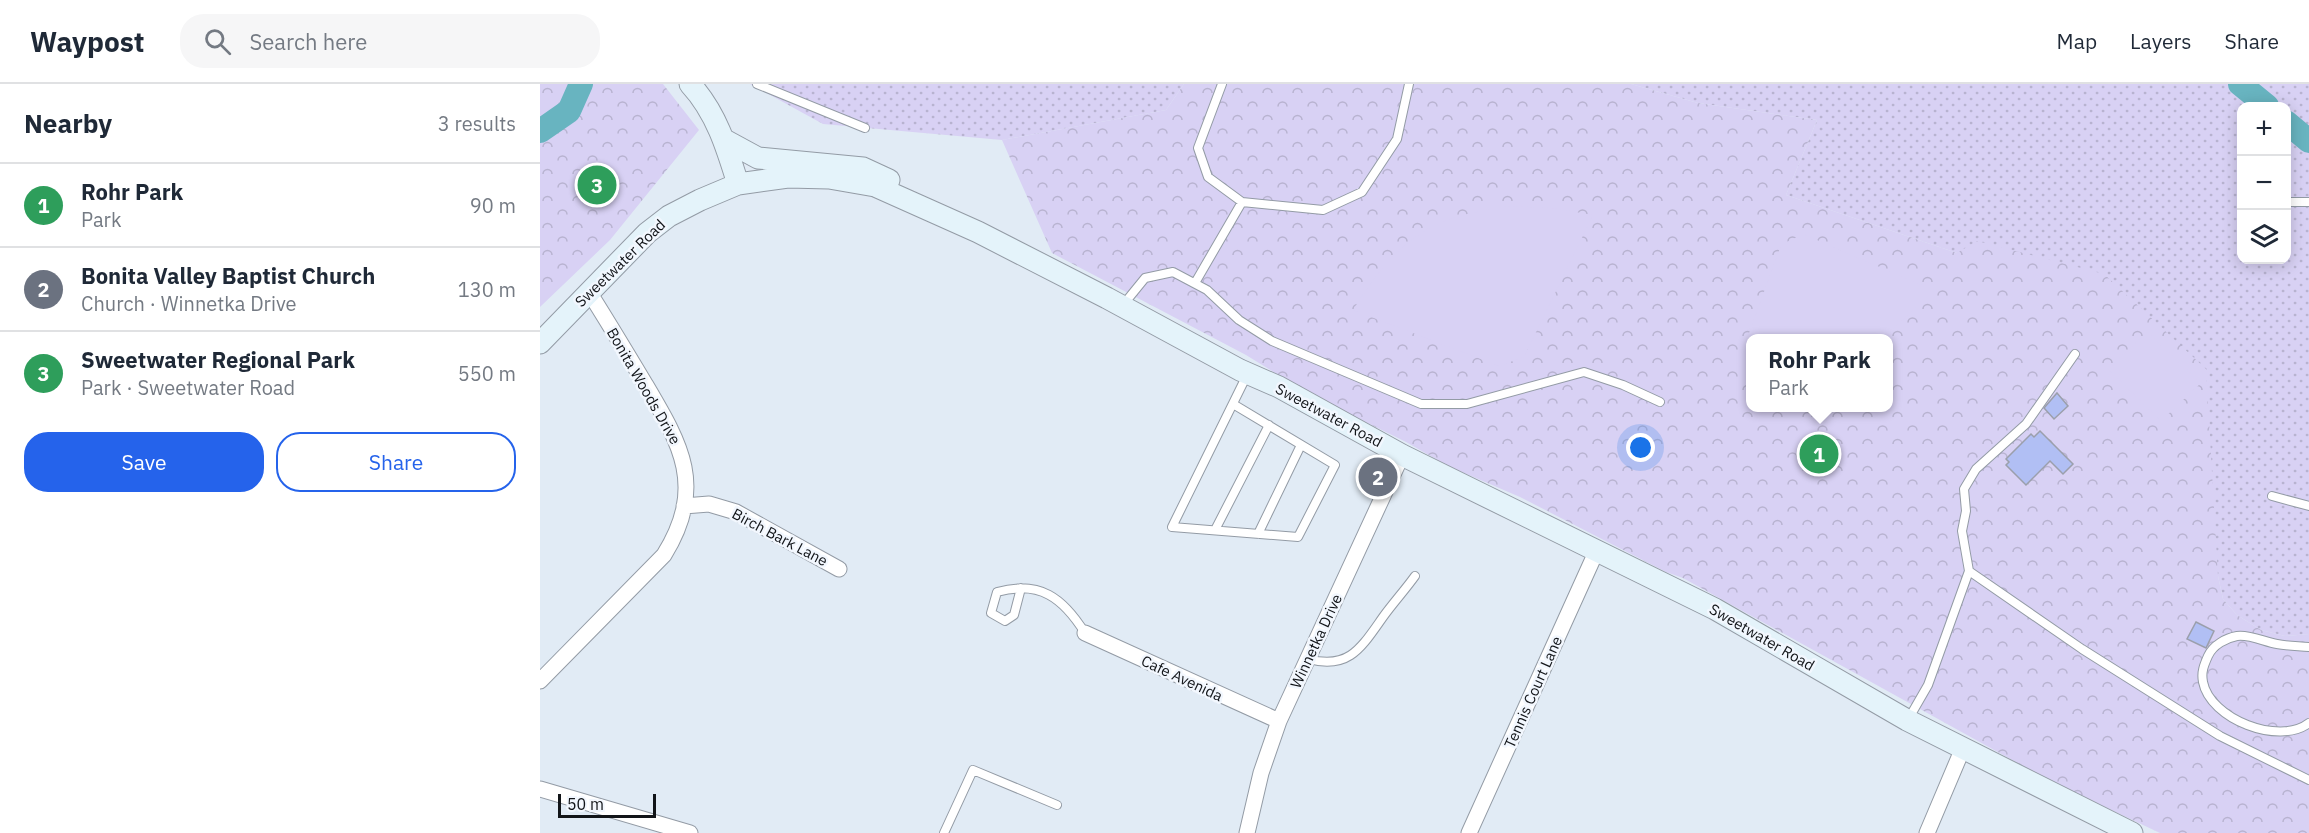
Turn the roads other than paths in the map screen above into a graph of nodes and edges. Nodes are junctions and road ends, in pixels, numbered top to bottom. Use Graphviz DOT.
graph roads {
  1 [pos="690,84"];
  2 [pos="757,84"];
  3 [pos="1222,84"];
  4 [pos="1409,84"];
  5 [pos="865,128"];
  6 [pos="723,139"];
  7 [pos="738,184"];
  8 [pos="1242,202"];
  9 [pos="2291,202"];
  10 [pos="2309,202"];
  11 [pos="926,207"];
  12 [pos="1195,283"];
  13 [pos="589,292"];
  14 [pos="1122,307"];
  15 [pos="540,343"];
  16 [pos="2075,354"];
  17 [pos="1248,374"];
  18 [pos="1660,402"];
  19 [pos="1233,404"];
  20 [pos="1269,425"];
  21 [pos="1301,445"];
  22 [pos="1402,454"];
  23 [pos="2272,496"];
  24 [pos="684,506"];
  25 [pos="2309,506"];
  26 [pos="1215,531"];
  27 [pos="1258,534"];
  28 [pos="1597,550"];
  29 [pos="839,569"];
  30 [pos="1969,571"];
  31 [pos="1415,576"];
  32 [pos="1021,588"];
  33 [pos="1085,633"];
  34 [pos="2309,647"];
  35 [pos="1308,659"];
  36 [pos="542,675"];
  37 [pos="1907,720"];
  38 [pos="1279,721"];
  39 [pos="2309,723"];
  40 [pos="1963,748"];
  41 [pos="2309,780"];
  42 [pos="540,789"];
  43 [pos="1057,805"];
  44 [pos="690,833"];
  45 [pos="944,833"];
  46 [pos="1247,833"];
  47 [pos="1469,833"];
  48 [pos="1927,833"];
  49 [pos="2132,833"];
  1 -- 6 [label="main road"];
  2 -- 5 [label="lane"];
  3 -- 8 [label="lane"];
  4 -- 8 [label="lane"];
  6 -- 7 [label="main road"];
  6 -- 11 [label="main road"];
  7 -- 11 [label="main road, Sweetwater Road"];
  7 -- 13 [label="main road, Sweetwater Road"];
  8 -- 12 [label="lane"];
  9 -- 10 [label="lane"];
  11 -- 14 [label="main road, Sweetwater Road"];
  12 -- 14 [label="lane"];
  12 -- 18 [label="lane"];
  13 -- 15 [label="main road, Sweetwater Road"];
  13 -- 24 [label="street, Bonita Woods Drive"];
  14 -- 17 [label="main road, Sweetwater Road"];
  16 -- 30 [label="lane"];
  17 -- 19 [label="lane"];
  17 -- 22 [label="main road, Sweetwater Road"];
  19 -- 20 [label="lane"];
  19 -- 26 [label="lane"];
  20 -- 21 [label="lane"];
  20 -- 26 [label="lane"];
  21 -- 27 [label="lane"];
  21 -- 27 [label="lane"];
  22 -- 28 [label="main road, Sweetwater Road"];
  22 -- 35 [label="street, Winnetka Drive"];
  23 -- 25 [label="lane"];
  24 -- 29 [label="street, Birch Bark Lane"];
  24 -- 36 [label="street, Bonita Woods Drive"];
  26 -- 27 [label="lane"];
  28 -- 37 [label="main road, Sweetwater Road"];
  28 -- 47 [label="street, Tennis Court Lane"];
  30 -- 37 [label="lane"];
  30 -- 41 [label="lane"];
  31 -- 35 [label="lane"];
  32 -- 32 [label="lane"];
  32 -- 33 [label="lane"];
  33 -- 38 [label="street, Cafe Avenida"];
  34 -- 39 [label="lane"];
  35 -- 38 [label="street, Winnetka Drive"];
  37 -- 40 [label="main road, Sweetwater Road"];
  38 -- 46 [label="street, Winnetka Drive"];
  40 -- 48 [label="street"];
  40 -- 49 [label="main road, Sweetwater Road"];
  42 -- 44 [label="street"];
  43 -- 45 [label="lane"];
}
